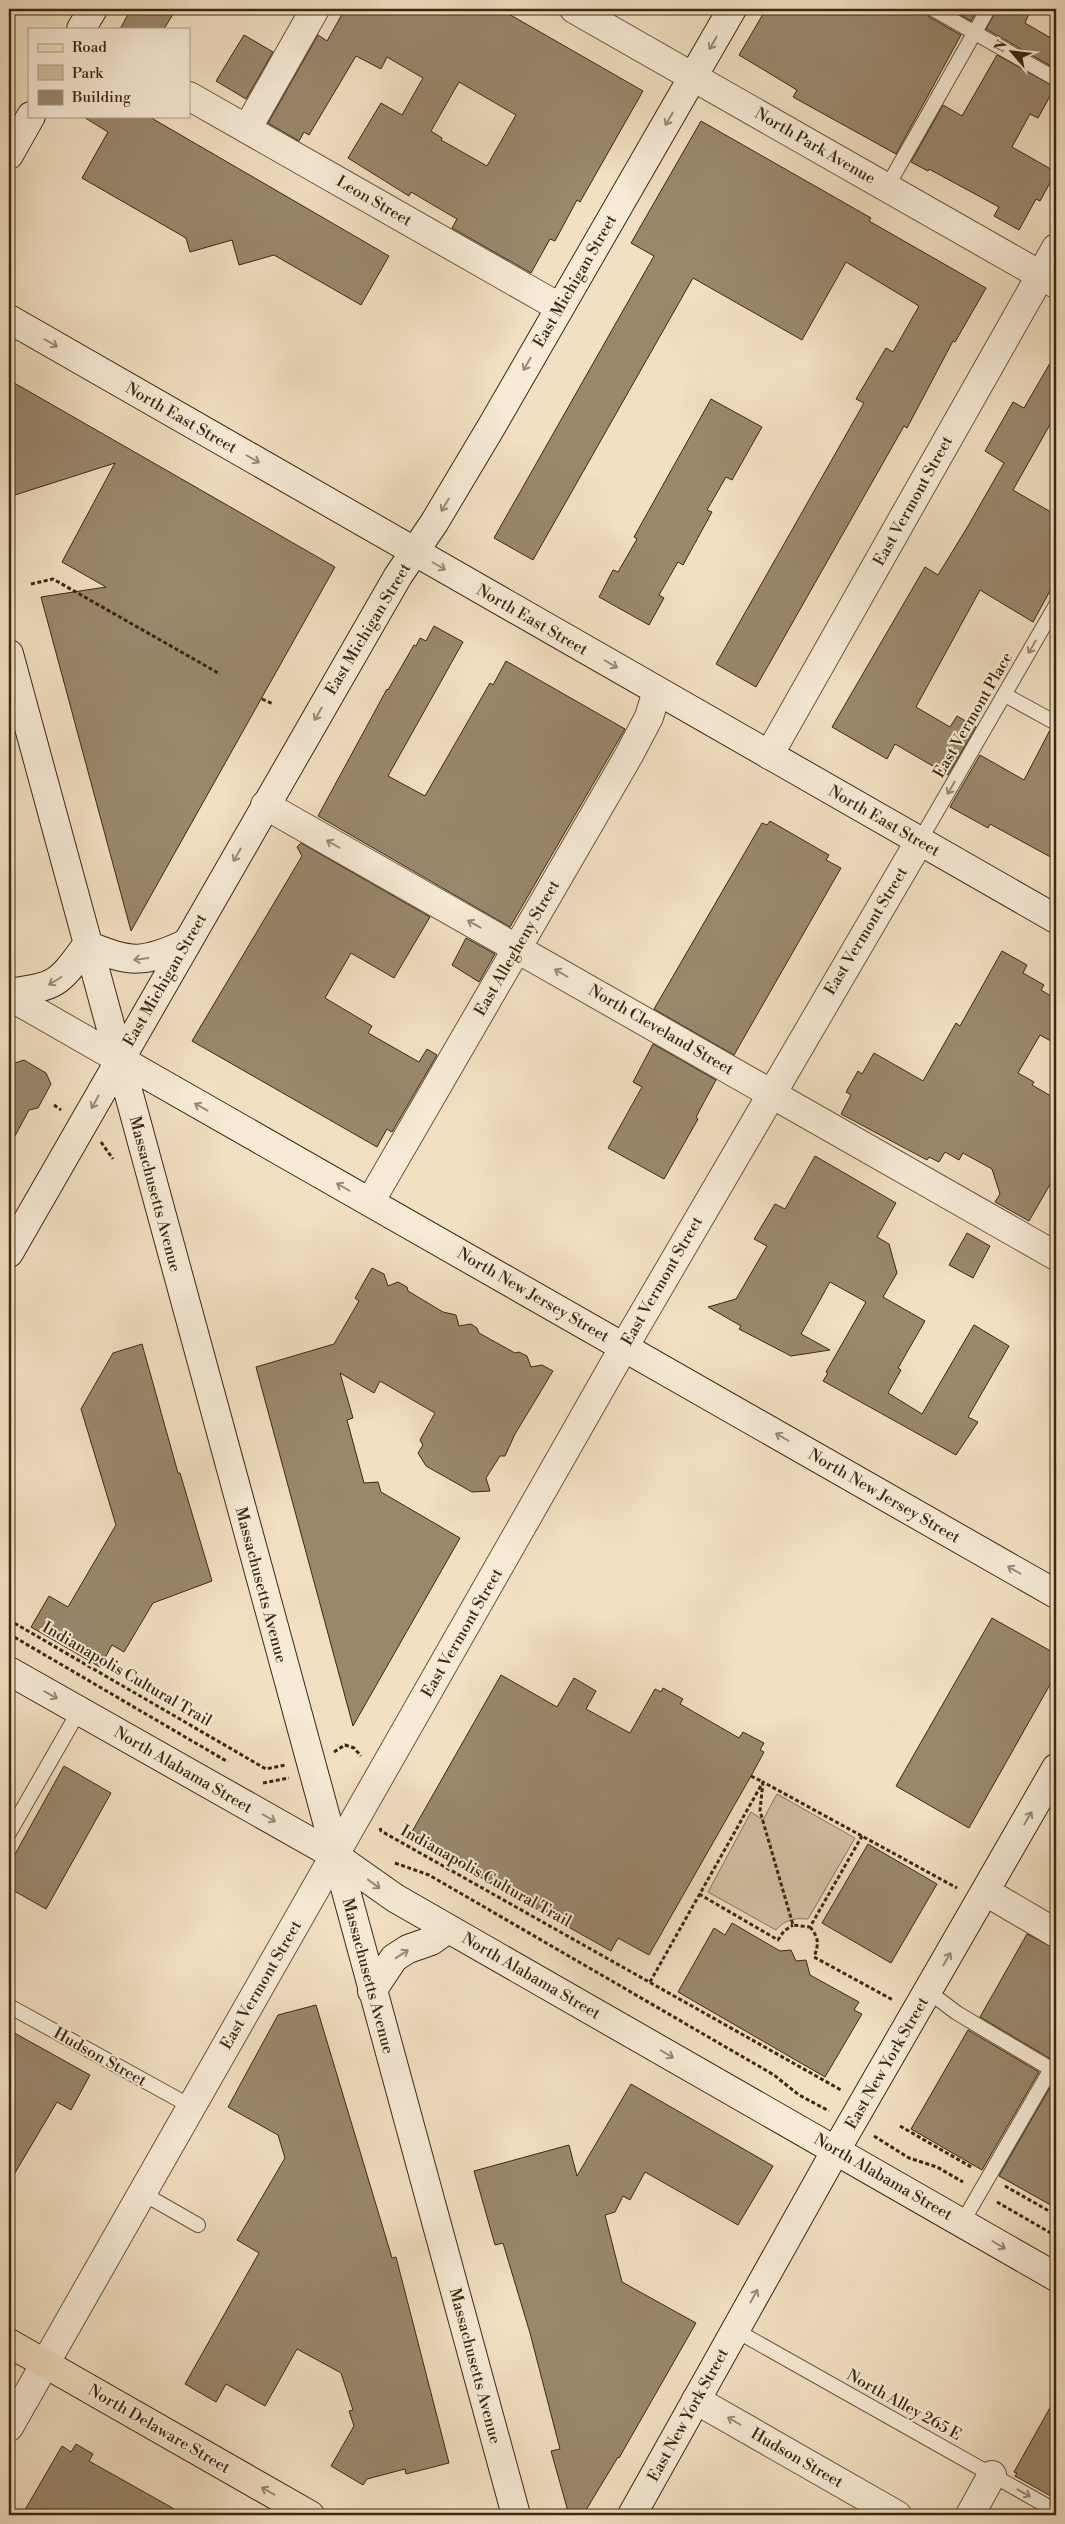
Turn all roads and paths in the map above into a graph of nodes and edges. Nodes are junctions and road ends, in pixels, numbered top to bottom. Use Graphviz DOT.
graph roads {
  1 [pos="92,9"];
  2 [pos="315,9"];
  3 [pos="574,9"];
  4 [pos="732,9"];
  5 [pos="933,9"];
  6 [pos="988,9"];
  7 [pos="82,28"];
  8 [pos="975,32"];
  9 [pos="693,77"];
  10 [pos="1056,78"];
  11 [pos="190,97"];
  12 [pos="30,118"];
  13 [pos="247,129"];
  14 [pos="9,155"];
  15 [pos="887,187"];
  16 [pos="1056,248"];
  17 [pos="1048,279"];
  18 [pos="560,307"];
  19 [pos="9,319"];
  20 [pos="414,552"];
  21 [pos="31,584"];
  22 [pos="1056,605"];
  23 [pos="9,654"];
  24 [pos="220,674"];
  25 [pos="657,691"];
  26 [pos="1005,694"];
  27 [pos="262,699"];
  28 [pos="273,704"];
  29 [pos="1056,723"];
  30 [pos="769,755"];
  31 [pos="266,805"];
  32 [pos="919,842"];
  33 [pos="1056,919"];
  34 [pos="187,943"];
  35 [pos="87,945"];
  36 [pos="517,948"];
  37 [pos="9,995"];
  38 [pos="119,1060"];
  39 [pos="770,1093"];
  40 [pos="96,1136"];
  41 [pos="113,1158"];
  42 [pos="370,1202"];
  43 [pos="9,1253"];
  44 [pos="1056,1256"];
  45 [pos="624,1347"];
  46 [pos="1056,1594"];
  47 [pos="9,1620"];
  48 [pos="9,1634"];
  49 [pos="9,1671"];
  50 [pos="79,1711"];
  51 [pos="310,1766"];
  52 [pos="233,1767"];
  53 [pos="1056,1768"];
  54 [pos="751,1776"];
  55 [pos="259,1782"];
  56 [pos="763,1782"];
  57 [pos="368,1797"];
  58 [pos="9,1833"];
  59 [pos="862,1836"];
  60 [pos="334,1855"];
  61 [pos="393,1862"];
  62 [pos="974,1891"];
  63 [pos="699,1894"];
  64 [pos="793,1925"];
  65 [pos="810,1927"];
  66 [pos="448,1929"];
  67 [pos="1056,1933"];
  68 [pos="650,1982"];
  69 [pos="372,1991"];
  70 [pos="928,1992"];
  71 [pos="894,2001"];
  72 [pos="9,2006"];
  73 [pos="841,2090"];
  74 [pos="813,2102"];
  75 [pos="192,2107"];
  76 [pos="836,2150"];
  77 [pos="142,2193"];
  78 [pos="962,2223"];
  79 [pos="198,2225"];
  80 [pos="1056,2278"];
  81 [pos="736,2330"];
  82 [pos="9,2343"];
  83 [pos="45,2364"];
  84 [pos="696,2400"];
  85 [pos="9,2427"];
  86 [pos="992,2476"];
  87 [pos="1056,2511"];
  88 [pos="310,2515"];
  89 [pos="516,2515"];
  90 [pos="632,2515"];
  91 [pos="897,2515"];
  92 [pos="970,2515"];
  1 -- 7 [label="main road"];
  2 -- 13 [label="main road"];
  3 -- 9 [label="main road, North Park Avenue"];
  4 -- 9 [label="main road, East Michigan Street, one-way"];
  5 -- 8 [label="lane"];
  6 -- 8 [label="lane"];
  8 -- 10 [label="lane"];
  8 -- 15 [label="lane"];
  9 -- 15 [label="main road, North Park Avenue"];
  9 -- 18 [label="main road, East Michigan Street, one-way"];
  11 -- 13 [label="main road, Leon Street"];
  12 -- 14 [label="main road"];
  13 -- 18 [label="main road, Leon Street"];
  15 -- 17 [label="main road, North Park Avenue"];
  16 -- 17 [label="main road, East Vermont Street"];
  17 -- 30 [label="main road, East Vermont Street"];
  18 -- 20 [label="main road, East Michigan Street, one-way"];
  19 -- 20 [label="main road, North East Street, one-way"];
  20 -- 25 [label="main road, North East Street, one-way"];
  20 -- 31 [label="main road, East Michigan Street, one-way"];
  21 -- 24 [label="path"];
  22 -- 26 [label="lane, East Vermont Place, one-way"];
  23 -- 35 [label="main road, Massachusetts Avenue"];
  25 -- 30 [label="main road, North East Street"];
  25 -- 36 [label="main road, East Allegheny Street"];
  26 -- 29 [label="lane"];
  26 -- 32 [label="lane, East Vermont Place, one-way"];
  27 -- 28 [label="path"];
  30 -- 32 [label="main road, North East Street"];
  31 -- 34 [label="main road, East Michigan Street, one-way"];
  36 -- 31 [label="main road, North Cleveland Street, one-way"];
  32 -- 33 [label="main road, North East Street"];
  32 -- 39 [label="main road, East Vermont Street"];
  34 -- 35 [label="main road, one-way"];
  34 -- 38 [label="main road, East Michigan Street"];
  35 -- 37 [label="main road, one-way"];
  35 -- 38 [label="main road, Massachusetts Avenue"];
  39 -- 36 [label="main road, North Cleveland Street, one-way"];
  36 -- 42 [label="main road, East Allegheny Street"];
  37 -- 38 [label="main road, North New Jersey Street"];
  42 -- 38 [label="main road, North New Jersey Street, one-way"];
  38 -- 43 [label="main road, East Michigan Street, one-way"];
  38 -- 51 [label="main road, Massachusetts Avenue"];
  39 -- 44 [label="main road, North Cleveland Street"];
  39 -- 45 [label="main road, East Vermont Street"];
  40 -- 41 [label="path"];
  42 -- 45 [label="main road, North New Jersey Street"];
  46 -- 45 [label="main road, North New Jersey Street, one-way"];
  45 -- 57 [label="main road, East Vermont Street"];
  47 -- 51 [label="path, Indianapolis Cultural Trail"];
  48 -- 52 [label="path, Indianapolis Cultural Trail"];
  49 -- 50 [label="main road, North Alabama Street, one-way"];
  50 -- 58 [label="lane"];
  50 -- 60 [label="main road, North Alabama Street, one-way"];
  51 -- 55 [label="path, Indianapolis Cultural Trail"];
  51 -- 57 [label="path, Indianapolis Cultural Trail"];
  51 -- 60 [label="main road, Massachusetts Avenue"];
  62 -- 53 [label="main road, East New York Street, one-way"];
  54 -- 56 [label="path"];
  56 -- 59 [label="path"];
  56 -- 63 [label="path"];
  56 -- 64 [label="path"];
  57 -- 60 [label="main road, East Vermont Street"];
  57 -- 68 [label="path, Indianapolis Cultural Trail"];
  59 -- 62 [label="path"];
  59 -- 65 [label="path"];
  60 -- 66 [label="main road, North Alabama Street, one-way"];
  60 -- 69 [label="main road, Massachusetts Avenue"];
  60 -- 75 [label="main road, East Vermont Street"];
  61 -- 74 [label="path, Indianapolis Cultural Trail"];
  62 -- 67 [label="main road"];
  70 -- 62 [label="main road, East New York Street, one-way"];
  63 -- 64 [label="path"];
  63 -- 68 [label="path"];
  64 -- 65 [label="path"];
  65 -- 71 [label="path"];
  69 -- 66 [label="main road, one-way"];
  66 -- 76 [label="main road, North Alabama Street, one-way"];
  68 -- 73 [label="path, Indianapolis Cultural Trail"];
  69 -- 89 [label="main road, Massachusetts Avenue"];
  70 -- 76 [label="main road, East New York Street"];
  70 -- 78 [label="lane"];
  72 -- 75 [label="lane, Hudson Street"];
  75 -- 77 [label="main road, East Vermont Street"];
  76 -- 78 [label="main road, North Alabama Street"];
  81 -- 76 [label="main road, East New York Street, one-way"];
  77 -- 79 [label="lane"];
  77 -- 83 [label="main road, East Vermont Street"];
  78 -- 80 [label="main road, North Alabama Street, one-way"];
  81 -- 84 [label="main road, East New York Street"];
  81 -- 86 [label="lane, North Alley 265 E"];
  82 -- 83 [label="main road, North Delaware Street"];
  83 -- 85 [label="main road, East Vermont Street"];
  88 -- 83 [label="main road, North Delaware Street, one-way"];
  84 -- 90 [label="main road, East New York Street"];
  91 -- 84 [label="main road, Hudson Street, one-way"];
  86 -- 87 [label="lane, North Alley 265 E, one-way"];
  86 -- 92 [label="main road"];
}
